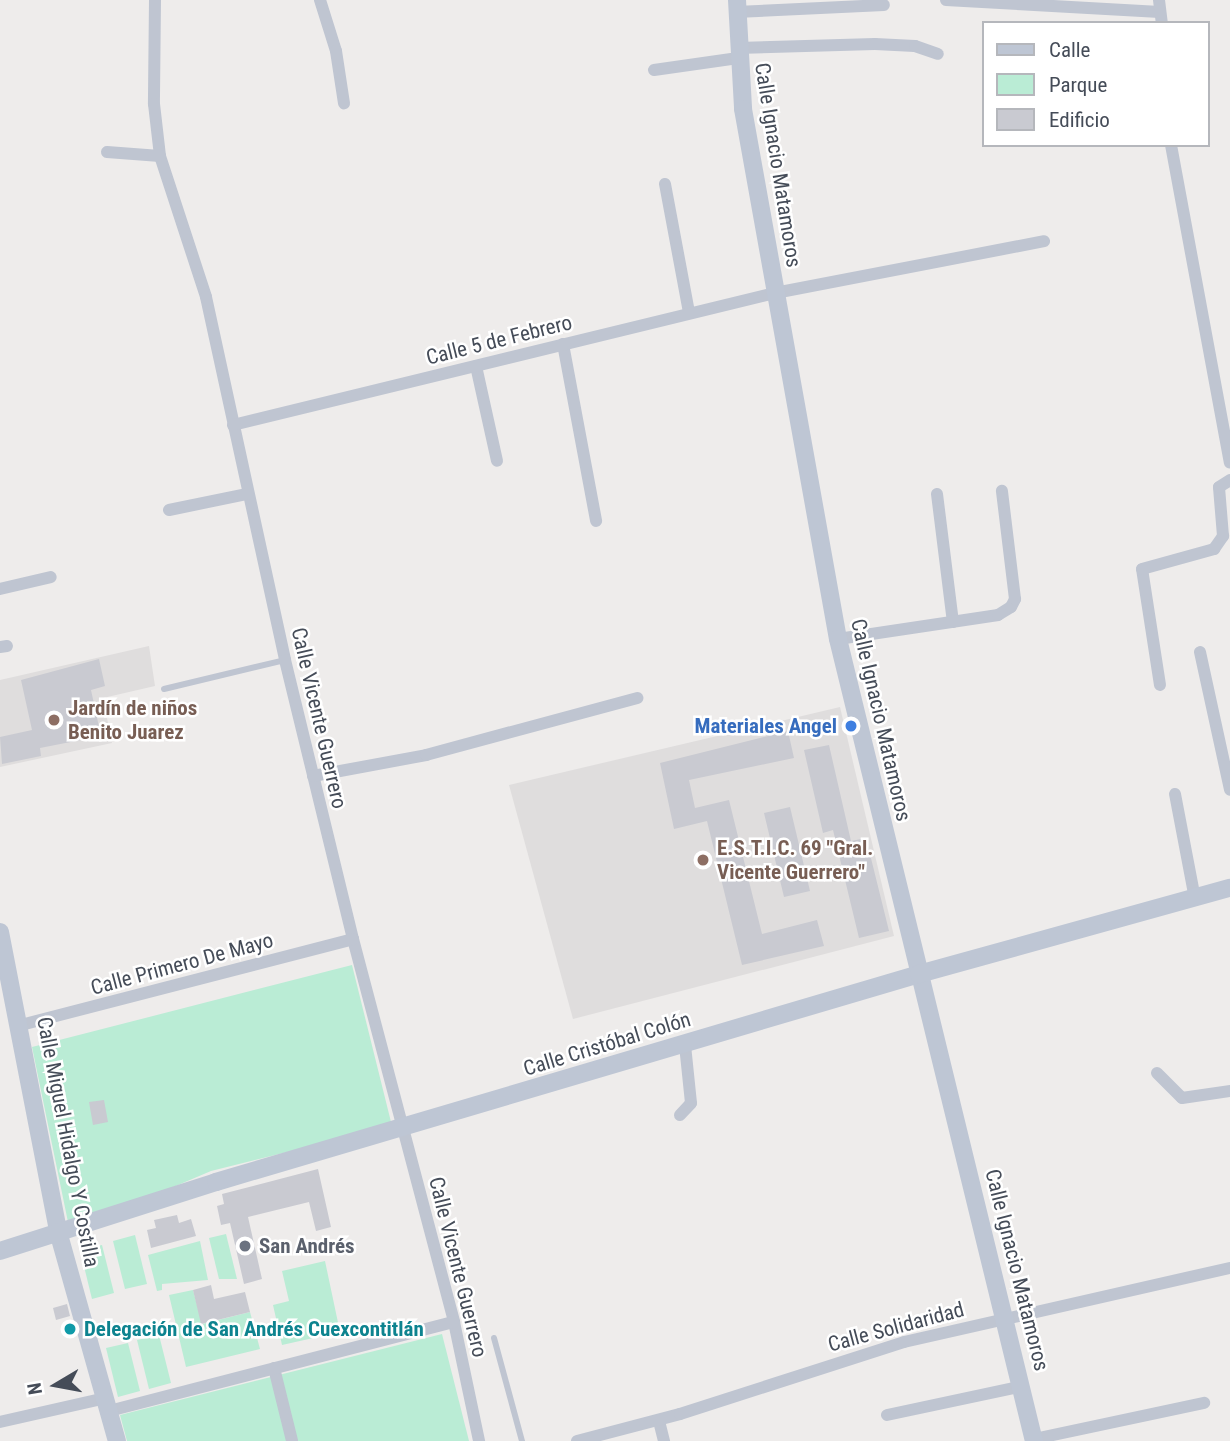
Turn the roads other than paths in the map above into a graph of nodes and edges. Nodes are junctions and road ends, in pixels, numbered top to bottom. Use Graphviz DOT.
graph roads {
  1 [pos="155,0"];
  2 [pos="320,0"];
  3 [pos="946,0"];
  4 [pos="884,5"];
  5 [pos="737,6"];
  6 [pos="1160,11"];
  7 [pos="738,53"];
  8 [pos="938,54"];
  9 [pos="654,70"];
  10 [pos="344,103"];
  11 [pos="1171,147"];
  12 [pos="107,152"];
  13 [pos="160,156"];
  14 [pos="665,184"];
  15 [pos="1044,241"];
  16 [pos="775,293"];
  17 [pos="689,312"];
  18 [pos="563,344"];
  19 [pos="476,366"];
  20 [pos="233,425"];
  21 [pos="498,461"];
  22 [pos="1230,463"];
  23 [pos="1230,480"];
  24 [pos="1002,491"];
  25 [pos="247,494"];
  26 [pos="937,494"];
  27 [pos="169,510"];
  28 [pos="596,521"];
  29 [pos="51,577"];
  30 [pos="0,589"];
  31 [pos="953,622"];
  32 [pos="838,639"];
  33 [pos="1200,652"];
  34 [pos="285,660"];
  35 [pos="1160,685"];
  36 [pos="164,689"];
  37 [pos="636,698"];
  38 [pos="313,776"];
  39 [pos="1230,790"];
  40 [pos="1175,794"];
  41 [pos="1230,888"];
  42 [pos="1195,899"];
  43 [pos="0,932"];
  44 [pos="353,939"];
  45 [pos="919,974"];
  46 [pos="21,1025"];
  47 [pos="685,1045"];
  48 [pos="1157,1073"];
  49 [pos="1230,1091"];
  50 [pos="680,1115"];
  51 [pos="403,1129"];
  52 [pos="59,1235"];
  53 [pos="0,1251"];
  54 [pos="1230,1268"];
  55 [pos="1006,1319"];
  56 [pos="454,1322"];
  57 [pos="494,1338"];
  58 [pos="274,1368"];
  59 [pos="1023,1386"];
  60 [pos="1203,1403"];
  61 [pos="108,1404"];
  62 [pos="887,1415"];
  63 [pos="659,1421"];
  64 [pos="0,1422"];
  65 [pos="1034,1440"];
  66 [pos="117,1441"];
  67 [pos="292,1441"];
  68 [pos="479,1441"];
  69 [pos="522,1441"];
  70 [pos="577,1441"];
  71 [pos="664,1441"];
  1 -- 13 [label="street, Calle Vicente Guerrero"];
  2 -- 10 [label="street"];
  3 -- 6 [label="street"];
  4 -- 5 [label="street"];
  5 -- 7 [label="main road, Calle Ignacio Matamoros"];
  7 -- 8 [label="street"];
  7 -- 9 [label="street"];
  7 -- 16 [label="main road, Calle Ignacio Matamoros"];
  11 -- 22 [label="street"];
  12 -- 13 [label="street"];
  13 -- 20 [label="street, Calle Vicente Guerrero"];
  14 -- 17 [label="street"];
  15 -- 16 [label="street, Calle 5 de Febrero"];
  16 -- 17 [label="street, Calle 5 de Febrero"];
  16 -- 32 [label="main road, Calle Ignacio Matamoros"];
  17 -- 18 [label="street, Calle 5 de Febrero"];
  18 -- 19 [label="street, Calle 5 de Febrero"];
  18 -- 28 [label="street"];
  19 -- 20 [label="street, Calle 5 de Febrero"];
  19 -- 21 [label="street"];
  20 -- 25 [label="street, Calle Vicente Guerrero"];
  23 -- 35 [label="street"];
  24 -- 31 [label="street"];
  25 -- 27 [label="street"];
  25 -- 34 [label="street, Calle Vicente Guerrero"];
  26 -- 31 [label="street"];
  29 -- 30 [label="street"];
  31 -- 32 [label="street"];
  32 -- 45 [label="main road, Calle Ignacio Matamoros"];
  33 -- 39 [label="street"];
  34 -- 36 [label="lane"];
  34 -- 38 [label="street, Calle Vicente Guerrero"];
  37 -- 38 [label="street"];
  38 -- 44 [label="street, Calle Vicente Guerrero"];
  40 -- 42 [label="street"];
  41 -- 42 [label="main road, Calle Cristóbal Colón"];
  42 -- 45 [label="main road, Calle Cristóbal Colón"];
  43 -- 46 [label="main road, Calle Miguel Hidalgo Y Costilla"];
  44 -- 46 [label="street, Calle Primero De Mayo"];
  44 -- 51 [label="street, Calle Vicente Guerrero"];
  45 -- 47 [label="main road, Calle Cristóbal Colón"];
  45 -- 55 [label="main road, Calle Ignacio Matamoros"];
  46 -- 52 [label="main road, Calle Miguel Hidalgo Y Costilla"];
  47 -- 50 [label="street"];
  47 -- 51 [label="main road, Calle Cristóbal Colón"];
  48 -- 49 [label="street"];
  51 -- 52 [label="main road, Calle Cristóbal Colón"];
  51 -- 56 [label="street, Calle Vicente Guerrero"];
  52 -- 53 [label="main road, Calle Cristóbal Colón"];
  52 -- 61 [label="main road, Calle Miguel Hidalgo Y Costilla"];
  54 -- 55 [label="street, Calle Solidaridad"];
  55 -- 59 [label="main road, Calle Ignacio Matamoros"];
  55 -- 63 [label="street, Calle Solidaridad"];
  56 -- 58 [label="street"];
  56 -- 68 [label="street, Calle Vicente Guerrero"];
  57 -- 69 [label="lane"];
  58 -- 61 [label="street"];
  58 -- 67 [label="street"];
  59 -- 62 [label="street"];
  59 -- 65 [label="main road, Calle Ignacio Matamoros"];
  60 -- 65 [label="street"];
  61 -- 64 [label="street"];
  61 -- 66 [label="main road, Calle Miguel Hidalgo Y Costilla"];
  63 -- 70 [label="street, Calle Solidaridad"];
  63 -- 71 [label="street"];
}
